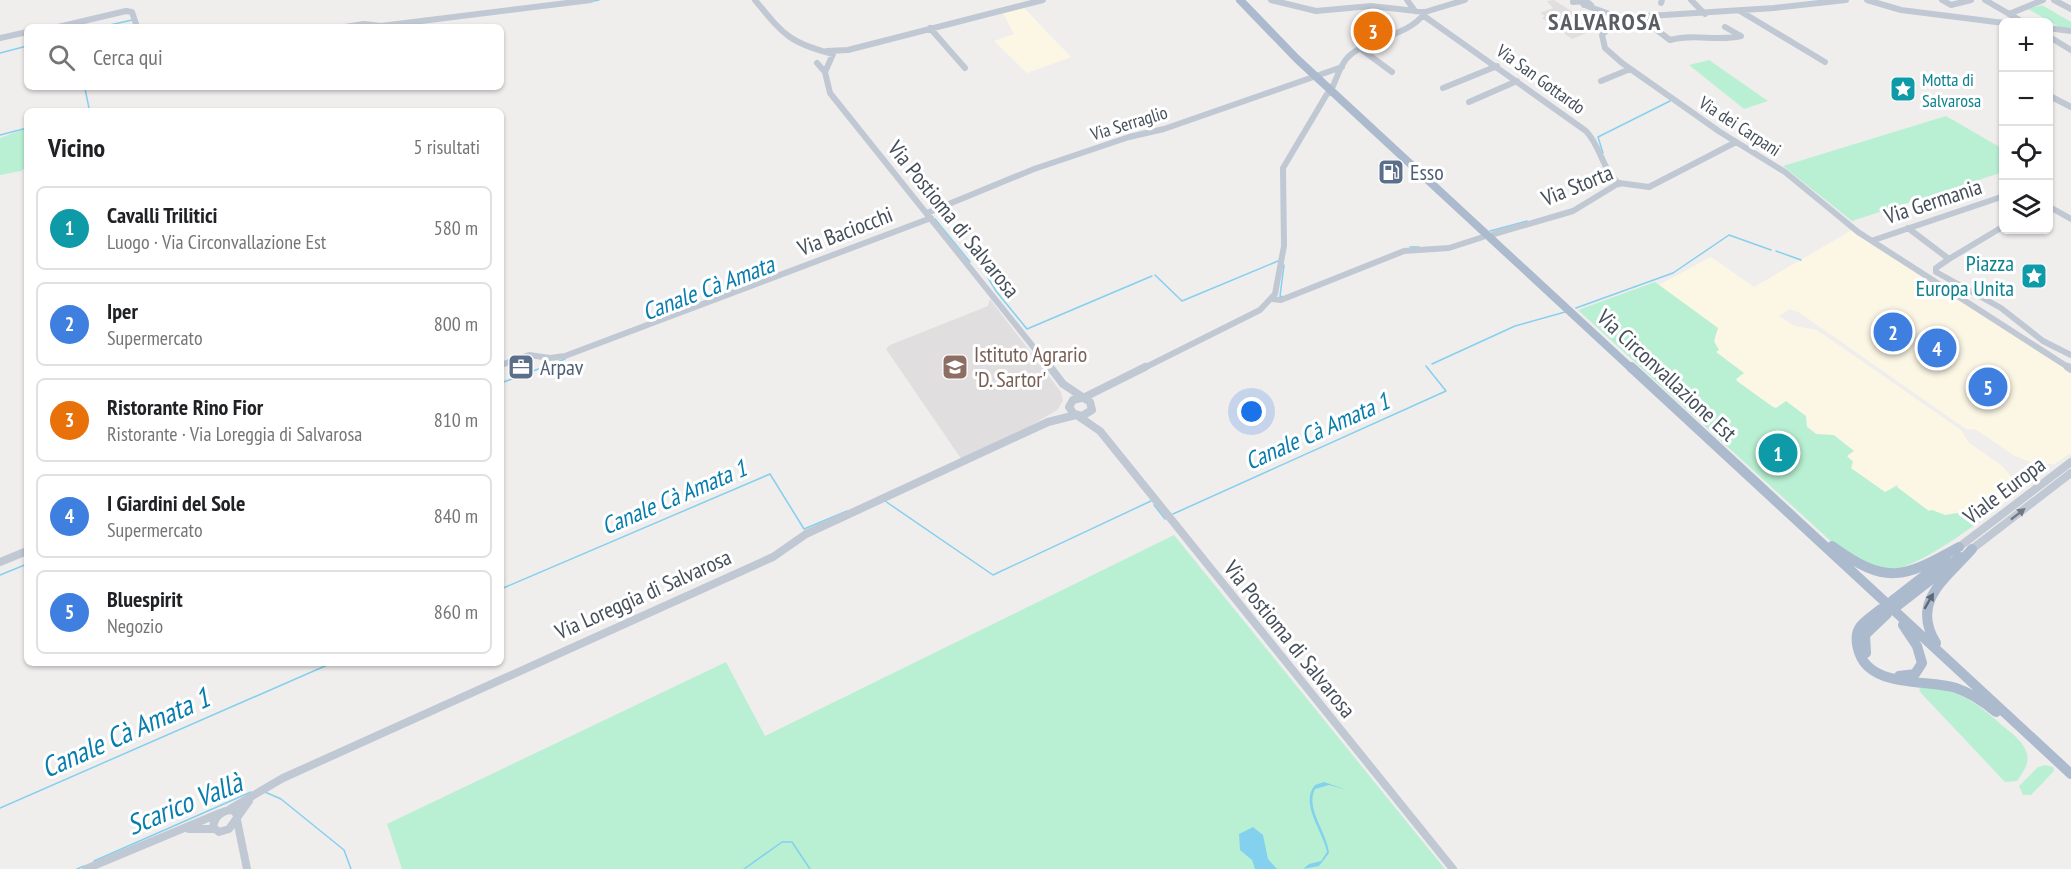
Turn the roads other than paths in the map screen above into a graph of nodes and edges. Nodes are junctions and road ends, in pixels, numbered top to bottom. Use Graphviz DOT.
graph roads {
  1 [pos="591,0"];
  2 [pos="755,0"];
  3 [pos="1043,0"];
  4 [pos="1240,0"];
  5 [pos="1249,0"];
  6 [pos="1275,0"];
  7 [pos="1346,0"];
  8 [pos="1407,0"];
  9 [pos="1465,0"];
  10 [pos="1565,0"];
  11 [pos="1691,0"];
  12 [pos="1846,0"];
  13 [pos="1867,0"];
  14 [pos="1942,0"];
  15 [pos="1971,0"];
  16 [pos="1985,0"];
  17 [pos="2043,0"];
  18 [pos="2054,0"];
  19 [pos="1824,1"];
  20 [pos="1586,3"];
  21 [pos="1952,5"];
  22 [pos="1355,7"];
  23 [pos="2071,9"];
  24 [pos="1415,11"];
  25 [pos="1740,11"];
  26 [pos="1251,12"];
  27 [pos="1424,14"];
  28 [pos="1705,14"];
  29 [pos="2009,14"];
  30 [pos="1624,18"];
  31 [pos="1639,18"];
  32 [pos="2016,18"];
  33 [pos="1971,19"];
  34 [pos="1999,22"];
  35 [pos="71,24"];
  36 [pos="136,24"];
  37 [pos="397,24"];
  38 [pos="1725,27"];
  39 [pos="930,28"];
  40 [pos="2053,29"];
  41 [pos="2071,31"];
  42 [pos="24,33"];
  43 [pos="0,38"];
  44 [pos="2053,39"];
  45 [pos="805,47"];
  46 [pos="1361,49"];
  47 [pos="848,50"];
  48 [pos="2071,50"];
  49 [pos="825,51"];
  50 [pos="812,57"];
  51 [pos="832,60"];
  52 [pos="1826,62"];
  53 [pos="817,63"];
  54 [pos="1497,66"];
  55 [pos="1342,67"];
  56 [pos="965,68"];
  57 [pos="1630,69"];
  58 [pos="825,72"];
  59 [pos="1392,72"];
  60 [pos="1316,76"];
  61 [pos="1517,81"];
  62 [pos="1601,81"];
  63 [pos="1443,88"];
  64 [pos="1330,90"];
  65 [pos="2053,97"];
  66 [pos="1469,102"];
  67 [pos="2071,107"];
  68 [pos="1736,142"];
  69 [pos="1619,183"];
  70 [pos="1999,198"];
  71 [pos="2053,208"];
  72 [pos="1832,211"];
  73 [pos="929,216"];
  74 [pos="2071,219"];
  75 [pos="1908,228"];
  76 [pos="1999,229"];
  77 [pos="1494,234"];
  78 [pos="1484,237"];
  79 [pos="1874,241"];
  80 [pos="1888,253"];
  81 [pos="1949,260"];
  82 [pos="1923,271"];
  83 [pos="1273,299"];
  84 [pos="2071,355"];
  85 [pos="2071,362"];
  86 [pos="504,363"];
  87 [pos="2071,369"];
  88 [pos="1063,384"];
  89 [pos="1096,392"];
  90 [pos="1082,398"];
  91 [pos="1069,404"];
  92 [pos="1092,407"];
  93 [pos="1077,415"];
  94 [pos="1048,422"];
  95 [pos="1100,431"];
  96 [pos="2071,462"];
  97 [pos="2071,473"];
  98 [pos="1767,494"];
  99 [pos="1823,545"];
  100 [pos="1959,547"];
  101 [pos="1972,549"];
  102 [pos="24,552"];
  103 [pos="0,562"];
  104 [pos="2034,740"];
  105 [pos="2069,772"];
  106 [pos="231,815"];
  107 [pos="184,829"];
  108 [pos="218,831"];
  109 [pos="240,845"];
  110 [pos="86,869"];
  111 [pos="247,869"];
  112 [pos="1453,869"];
  1 -- 37 [label="street"];
  2 -- 45 [label="street, Via Postioma di Salvarosa"];
  3 -- 39 [label="street"];
  4 -- 26 [label="main road, Via Circonvallazione Est"];
  5 -- 26 [label="street"];
  6 -- 22 [label="street"];
  7 -- 22 [label="street"];
  8 -- 24 [label="street"];
  9 -- 27 [label="street"];
  10 -- 20 [label="street"];
  11 -- 28 [label="street"];
  12 -- 19 [label="street"];
  13 -- 33 [label="street"];
  14 -- 21 [label="street"];
  15 -- 21 [label="street"];
  16 -- 29 [label="street"];
  17 -- 29 [label="street"];
  18 -- 23 [label="street"];
  19 -- 25 [label="street"];
  20 -- 30 [label="street"];
  21 -- 33 [label="street"];
  22 -- 24 [label="street"];
  24 -- 27 [label="street"];
  25 -- 28 [label="street"];
  25 -- 52 [label="street"];
  26 -- 60 [label="main road, Via Circonvallazione Est"];
  27 -- 46 [label="street"];
  27 -- 54 [label="street, Via San Gottardo"];
  28 -- 31 [label="street"];
  29 -- 32 [label="street"];
  30 -- 31 [label="street"];
  30 -- 57 [label="street, Via dei Carpani"];
  31 -- 38 [label="street"];
  33 -- 34 [label="street"];
  35 -- 36 [label="street"];
  39 -- 47 [label="street"];
  39 -- 56 [label="street"];
  40 -- 41 [label="street"];
  42 -- 43 [label="street"];
  44 -- 48 [label="street"];
  45 -- 49 [label="street, Via Postioma di Salvarosa"];
  45 -- 50 [label="street, Via Postioma di Salvarosa"];
  46 -- 55 [label="street"];
  46 -- 59 [label="street"];
  47 -- 49 [label="street"];
  47 -- 51 [label="street"];
  49 -- 50 [label="street"];
  49 -- 51 [label="street"];
  50 -- 53 [label="street, Via Postioma di Salvarosa"];
  51 -- 53 [label="street"];
  51 -- 58 [label="street"];
  53 -- 58 [label="street, Via Postioma di Salvarosa"];
  54 -- 61 [label="street, Via San Gottardo"];
  54 -- 63 [label="street"];
  55 -- 60 [label="street, Via Serraglio"];
  55 -- 64 [label="street"];
  57 -- 62 [label="street"];
  57 -- 68 [label="street, Via dei Carpani"];
  58 -- 73 [label="street, Via Postioma di Salvarosa"];
  60 -- 64 [label="main road, Via Circonvallazione Est"];
  60 -- 73 [label="street, Via Serraglio"];
  61 -- 66 [label="street"];
  61 -- 69 [label="street, Via San Gottardo"];
  64 -- 83 [label="street"];
  64 -- 98 [label="main road, Via Circonvallazione Est"];
  65 -- 67 [label="street"];
  68 -- 69 [label="street, Via Storta"];
  68 -- 72 [label="street, Via dei Carpani"];
  69 -- 77 [label="street, Via Storta"];
  70 -- 75 [label="street, Via Germania"];
  71 -- 74 [label="street"];
  72 -- 79 [label="street, Via dei Carpani"];
  72 -- 79 [label="street, Via dei Carpani"];
  73 -- 86 [label="street, Via Baciocchi"];
  73 -- 88 [label="street, Via Postioma di Salvarosa"];
  75 -- 79 [label="street, Via Germania"];
  75 -- 81 [label="street"];
  76 -- 81 [label="street"];
  78 -- 83 [label="street"];
  79 -- 80 [label="street, Via dei Carpani"];
  79 -- 82 [label="street, Via dei Carpani"];
  80 -- 82 [label="street, Via dei Carpani"];
  80 -- 87 [label="street, Via dei Carpani"];
  81 -- 84 [label="street"];
  82 -- 85 [label="street, Via dei Carpani"];
  83 -- 89 [label="street"];
  88 -- 90 [label="street, Via Postioma di Salvarosa"];
  88 -- 91 [label="street, Via Postioma di Salvarosa"];
  89 -- 90 [label="street"];
  89 -- 92 [label="street"];
  90 -- 91 [label="street, Via Loreggia di Salvarosa"];
  90 -- 92 [label="street, Via Postioma di Salvarosa"];
  91 -- 93 [label="street, Via Postioma di Salvarosa"];
  91 -- 94 [label="street, Via Loreggia di Salvarosa"];
  92 -- 93 [label="street, Via Loreggia di Salvarosa"];
  92 -- 95 [label="street, Via Postioma di Salvarosa"];
  93 -- 94 [label="street, Via Loreggia di Salvarosa"];
  93 -- 95 [label="street, Via Postioma di Salvarosa"];
  94 -- 106 [label="street, Via Loreggia di Salvarosa"];
  95 -- 112 [label="street, Via Postioma di Salvarosa"];
  96 -- 100 [label="street, Viale Europa"];
  101 -- 97 [label="street, Viale Europa, one-way"];
  98 -- 99 [label="main road, Via Circonvallazione Est"];
  98 -- 100 [label="main road"];
  99 -- 104 [label="main road, Via Circonvallazione Est"];
  99 -- 105 [label="main road"];
  100 -- 101 [label="main road"];
  104 -- 101 [label="main road, one-way"];
  102 -- 103 [label="street"];
  104 -- 105 [label="main road, Via Circonvallazione Est"];
  106 -- 107 [label="street, Via Loreggia di Salvarosa"];
  106 -- 108 [label="street, Via Loreggia di Salvarosa"];
  106 -- 108 [label="street, Via Loreggia di Salvarosa"];
  106 -- 109 [label="street"];
  107 -- 108 [label="street, Via Loreggia di Salvarosa"];
  107 -- 110 [label="street, Via Loreggia di Salvarosa"];
  108 -- 109 [label="street"];
  109 -- 111 [label="street"];
}
